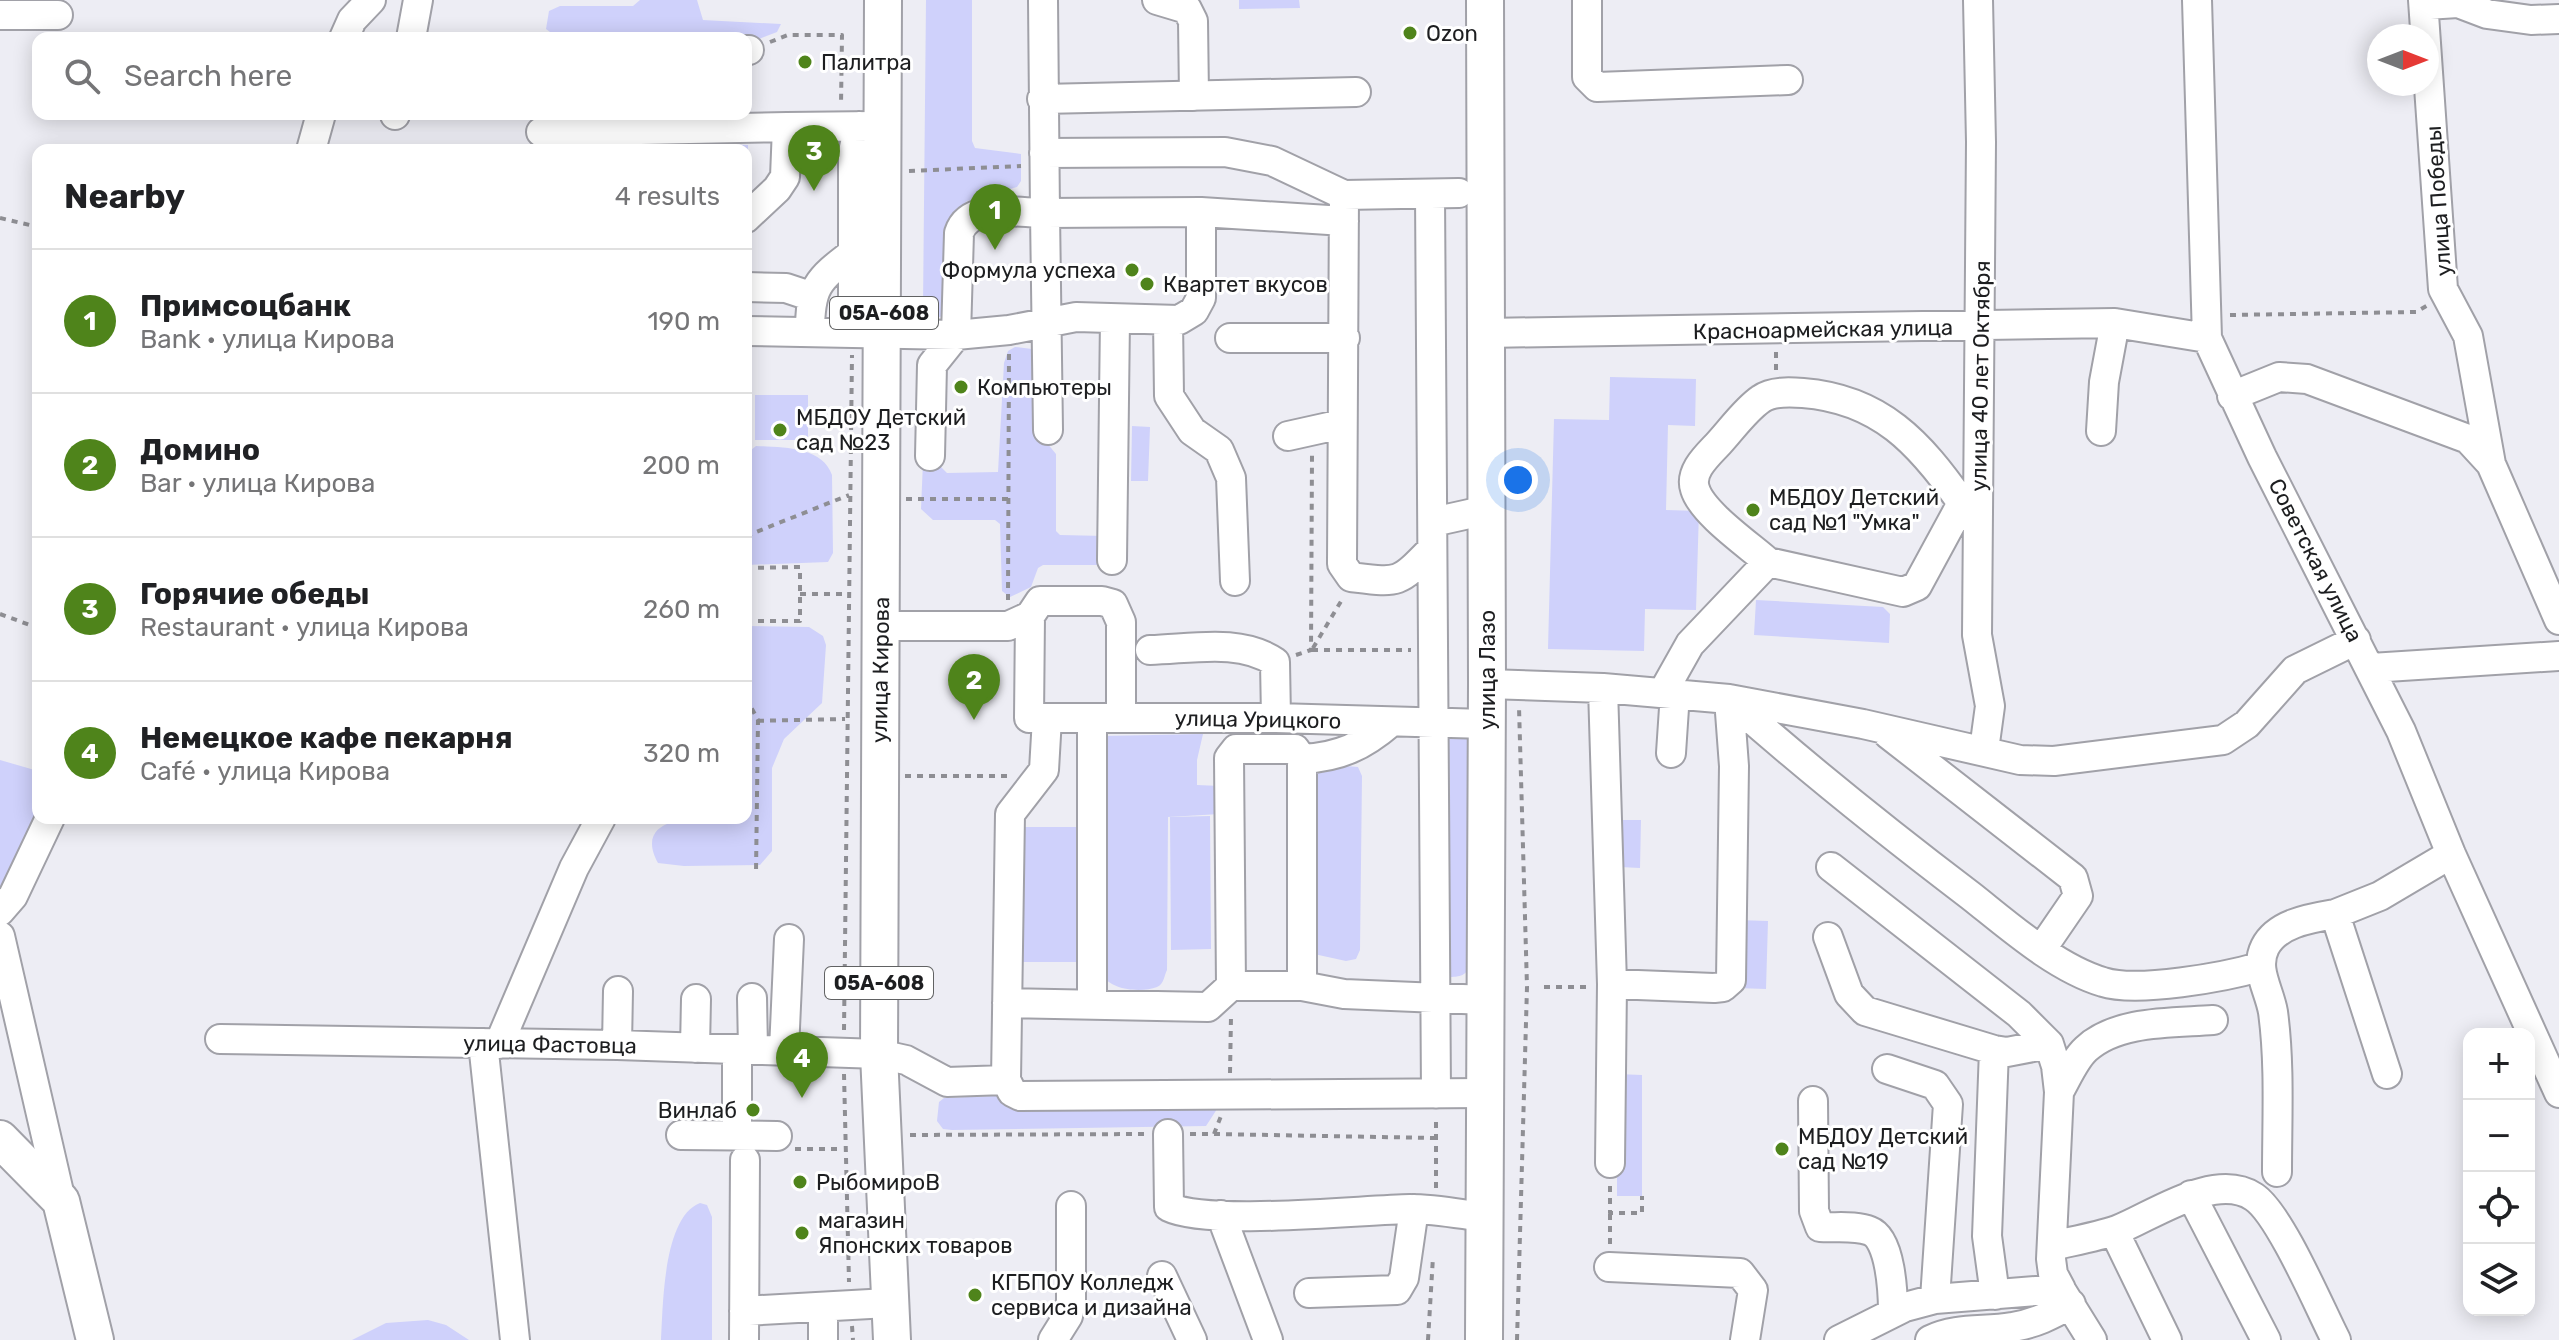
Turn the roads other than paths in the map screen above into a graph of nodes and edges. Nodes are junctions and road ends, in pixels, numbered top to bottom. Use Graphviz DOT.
graph roads {
  1 [pos="418,0"];
  2 [pos="883,0"];
  3 [pos="1043,0"];
  4 [pos="1157,0"];
  5 [pos="1485,0"];
  6 [pos="1587,0"];
  7 [pos="1978,0"];
  8 [pos="2197,0"];
  9 [pos="2424,2"];
  10 [pos="1186,4"];
  11 [pos="0,15"];
  12 [pos="58,15"];
  13 [pos="2559,19"];
  14 [pos="412,32"];
  15 [pos="1788,80"];
  16 [pos="1356,92"];
  17 [pos="1194,96"];
  18 [pos="1042,99"];
  19 [pos="319,120"];
  20 [pos="861,126"];
  21 [pos="787,127"];
  22 [pos="541,132"];
  23 [pos="313,144"];
  24 [pos="1044,159"];
  25 [pos="1459,193"];
  26 [pos="1430,194"];
  27 [pos="1344,208"];
  28 [pos="752,212"];
  29 [pos="1201,212"];
  30 [pos="1045,213"];
  31 [pos="853,253"];
  32 [pos="752,287"];
  33 [pos="810,296"];
  34 [pos="1115,319"];
  35 [pos="1160,320"];
  36 [pos="2115,323"];
  37 [pos="1048,324"];
  38 [pos="1981,327"];
  39 [pos="2206,327"];
  40 [pos="752,331"];
  41 [pos="810,332"];
  42 [pos="868,332"];
  43 [pos="1486,333"];
  44 [pos="956,335"];
  45 [pos="1230,338"];
  46 [pos="1345,338"];
  47 [pos="2232,396"];
  48 [pos="1342,424"];
  49 [pos="1048,430"];
  50 [pos="2101,431"];
  51 [pos="1300,434"];
  52 [pos="930,456"];
  53 [pos="2491,464"];
  54 [pos="1970,503"];
  55 [pos="1487,510"];
  56 [pos="1432,535"];
  57 [pos="1112,560"];
  58 [pos="1768,562"];
  59 [pos="1235,581"];
  60 [pos="2559,620"];
  61 [pos="1019,621"];
  62 [pos="881,626"];
  63 [pos="2356,640"];
  64 [pos="1150,650"];
  65 [pos="2559,656"];
  66 [pos="2371,668"];
  67 [pos="1503,684"];
  68 [pos="1603,688"];
  69 [pos="1669,692"];
  70 [pos="1729,699"];
  71 [pos="1121,717"];
  72 [pos="1038,718"];
  73 [pos="1092,718"];
  74 [pos="1276,718"];
  75 [pos="1391,722"];
  76 [pos="1435,723"];
  77 [pos="1486,724"];
  78 [pos="1881,729"];
  79 [pos="1984,750"];
  80 [pos="1671,753"];
  81 [pos="1302,759"];
  82 [pos="47,824"];
  83 [pos="598,824"];
  84 [pos="2451,854"];
  85 [pos="1831,867"];
  86 [pos="0,911"];
  87 [pos="2335,914"];
  88 [pos="0,936"];
  89 [pos="1828,937"];
  90 [pos="789,939"];
  91 [pos="2041,950"];
  92 [pos="2259,967"];
  93 [pos="1231,986"];
  94 [pos="1302,986"];
  95 [pos="1612,986"];
  96 [pos="618,991"];
  97 [pos="752,998"];
  98 [pos="696,999"];
  99 [pos="1437,999"];
  100 [pos="1486,1000"];
  101 [pos="1007,1003"];
  102 [pos="1092,1004"];
  103 [pos="2213,1020"];
  104 [pos="220,1039"];
  105 [pos="491,1044"];
  106 [pos="2049,1044"];
  107 [pos="617,1045"];
  108 [pos="695,1048"];
  109 [pos="745,1049"];
  110 [pos="784,1050"];
  111 [pos="1994,1050"];
  112 [pos="862,1053"];
  113 [pos="1887,1069"];
  114 [pos="2387,1074"];
  115 [pos="1006,1080"];
  116 [pos="2059,1092"];
  117 [pos="1485,1093"];
  118 [pos="2559,1093"];
  119 [pos="1436,1094"];
  120 [pos="1813,1101"];
  121 [pos="1168,1134"];
  122 [pos="681,1135"];
  123 [pos="777,1136"];
  124 [pos="0,1139"];
  125 [pos="741,1148"];
  126 [pos="1610,1163"];
  127 [pos="2277,1172"];
  128 [pos="2191,1195"];
  129 [pos="61,1201"];
  130 [pos="1071,1206"];
  131 [pos="1414,1209"];
  132 [pos="1221,1215"];
  133 [pos="1484,1217"];
  134 [pos="2114,1231"];
  135 [pos="2052,1246"];
  136 [pos="1609,1267"];
  137 [pos="1162,1276"];
  138 [pos="1309,1293"];
  139 [pos="1995,1295"];
  140 [pos="2066,1296"];
  141 [pos="1935,1299"];
  142 [pos="888,1303"];
  143 [pos="837,1306"];
  144 [pos="744,1311"];
  145 [pos="1893,1313"];
  146 [pos="95,1340"];
  147 [pos="515,1340"];
  148 [pos="744,1340"];
  149 [pos="823,1340"];
  150 [pos="892,1340"];
  151 [pos="1053,1340"];
  152 [pos="1192,1340"];
  153 [pos="1268,1340"];
  154 [pos="1484,1340"];
  155 [pos="1745,1340"];
  156 [pos="1839,1340"];
  157 [pos="1930,1340"];
  158 [pos="2092,1340"];
  159 [pos="2167,1340"];
  160 [pos="2266,1340"];
  161 [pos="2336,1340"];
  1 -- 14 [label="street"];
  2 -- 20 [label="main road, улица Кирова / 05А-608"];
  3 -- 18 [label="street"];
  4 -- 10 [label="street"];
  5 -- 43 [label="main road, улица Лазо"];
  6 -- 15 [label="street"];
  7 -- 38 [label="street, улица 40 лет Октября"];
  8 -- 39 [label="street, Советская улица"];
  9 -- 13 [label="street"];
  9 -- 53 [label="street, улица Победы"];
  10 -- 17 [label="street"];
  11 -- 12 [label="street"];
  16 -- 17 [label="street"];
  17 -- 18 [label="street"];
  18 -- 24 [label="street"];
  19 -- 23 [label="street"];
  20 -- 21 [label="street"];
  20 -- 31 [label="street"];
  20 -- 42 [label="main road, улица Кирова / 05А-608"];
  21 -- 22 [label="street"];
  21 -- 28 [label="street"];
  24 -- 27 [label="street"];
  24 -- 30 [label="street"];
  25 -- 26 [label="street"];
  26 -- 27 [label="street"];
  26 -- 56 [label="street"];
  27 -- 29 [label="street"];
  27 -- 46 [label="street"];
  29 -- 30 [label="street"];
  29 -- 35 [label="street"];
  30 -- 37 [label="street"];
  30 -- 44 [label="street"];
  31 -- 33 [label="street"];
  31 -- 42 [label="street"];
  32 -- 33 [label="street"];
  33 -- 41 [label="street"];
  34 -- 35 [label="street"];
  34 -- 37 [label="street"];
  34 -- 57 [label="street"];
  35 -- 59 [label="street"];
  36 -- 38 [label="street, Красноармейская улица"];
  36 -- 39 [label="street, Красноармейская улица"];
  36 -- 50 [label="street"];
  37 -- 44 [label="street"];
  37 -- 49 [label="street"];
  38 -- 43 [label="street, Красноармейская улица"];
  38 -- 54 [label="street, улица 40 лет Октября"];
  39 -- 47 [label="street, Советская улица"];
  40 -- 41 [label="street"];
  41 -- 42 [label="street"];
  42 -- 44 [label="street"];
  42 -- 62 [label="main road, улица Кирова / 05А-608"];
  43 -- 55 [label="main road, улица Лазо"];
  44 -- 52 [label="street"];
  45 -- 46 [label="street"];
  46 -- 48 [label="street"];
  47 -- 53 [label="street"];
  47 -- 63 [label="street, Советская улица"];
  48 -- 51 [label="street"];
  48 -- 56 [label="street"];
  53 -- 60 [label="street, улица Победы"];
  54 -- 58 [label="street"];
  54 -- 58 [label="street"];
  54 -- 79 [label="street, улица 40 лет Октября"];
  55 -- 56 [label="street"];
  55 -- 67 [label="main road, улица Лазо"];
  56 -- 76 [label="street"];
  58 -- 69 [label="street"];
  61 -- 62 [label="street"];
  61 -- 71 [label="street"];
  61 -- 72 [label="street"];
  62 -- 112 [label="main road, улица Кирова / 05А-608"];
  63 -- 66 [label="street, Советская улица"];
  63 -- 79 [label="street"];
  64 -- 74 [label="street"];
  65 -- 66 [label="street"];
  66 -- 84 [label="street, Советская улица"];
  67 -- 68 [label="street"];
  67 -- 77 [label="main road, улица Лазо"];
  68 -- 69 [label="street"];
  68 -- 95 [label="street"];
  69 -- 70 [label="street"];
  69 -- 80 [label="street"];
  70 -- 78 [label="street"];
  70 -- 91 [label="street"];
  70 -- 95 [label="street"];
  71 -- 73 [label="street, улица Урицкого"];
  71 -- 74 [label="street, улица Урицкого"];
  72 -- 73 [label="street, улица Урицкого"];
  72 -- 101 [label="street"];
  73 -- 102 [label="street"];
  74 -- 75 [label="street, улица Урицкого"];
  75 -- 76 [label="street, улица Урицкого"];
  75 -- 81 [label="street"];
  76 -- 77 [label="street, улица Урицкого"];
  76 -- 99 [label="street"];
  77 -- 100 [label="main road, улица Лазо"];
  78 -- 79 [label="street"];
  78 -- 91 [label="street"];
  81 -- 93 [label="street"];
  81 -- 94 [label="street"];
  82 -- 86 [label="street"];
  83 -- 105 [label="street"];
  84 -- 87 [label="street"];
  84 -- 118 [label="street, Советская улица"];
  85 -- 106 [label="street"];
  87 -- 92 [label="street"];
  87 -- 114 [label="street"];
  88 -- 129 [label="street"];
  89 -- 111 [label="street"];
  90 -- 110 [label="street"];
  91 -- 92 [label="street"];
  92 -- 127 [label="street"];
  93 -- 94 [label="street"];
  93 -- 102 [label="street"];
  94 -- 99 [label="street"];
  95 -- 126 [label="street"];
  96 -- 107 [label="street"];
  97 -- 109 [label="street"];
  98 -- 108 [label="street"];
  99 -- 100 [label="street"];
  99 -- 119 [label="street"];
  100 -- 117 [label="main road, улица Лазо"];
  101 -- 102 [label="street"];
  101 -- 115 [label="street"];
  103 -- 116 [label="street"];
  104 -- 105 [label="street, улица Фастовца"];
  105 -- 107 [label="street, улица Фастовца"];
  105 -- 147 [label="street"];
  106 -- 111 [label="street"];
  106 -- 116 [label="street"];
  107 -- 108 [label="street, улица Фастовца"];
  108 -- 109 [label="street, улица Фастовца"];
  109 -- 110 [label="street, улица Фастовца"];
  109 -- 125 [label="street"];
  110 -- 112 [label="street, улица Фастовца"];
  111 -- 139 [label="street"];
  112 -- 115 [label="street, улица Фастовца"];
  112 -- 142 [label="main road, улица Кирова / 05А-608"];
  113 -- 141 [label="street"];
  115 -- 119 [label="street"];
  116 -- 135 [label="street"];
  117 -- 119 [label="street"];
  117 -- 133 [label="main road, улица Лазо"];
  120 -- 145 [label="street"];
  121 -- 132 [label="street"];
  122 -- 125 [label="street"];
  123 -- 125 [label="street"];
  124 -- 129 [label="main road"];
  125 -- 144 [label="street"];
  128 -- 134 [label="street"];
  128 -- 160 [label="street"];
  128 -- 161 [label="street"];
  129 -- 146 [label="main road"];
  130 -- 151 [label="street"];
  131 -- 132 [label="street"];
  131 -- 133 [label="street"];
  131 -- 138 [label="street"];
  132 -- 153 [label="street"];
  133 -- 154 [label="main road, улица Лазо"];
  134 -- 135 [label="street"];
  134 -- 159 [label="street"];
  135 -- 140 [label="street"];
  136 -- 155 [label="street"];
  137 -- 152 [label="street"];
  139 -- 140 [label="street"];
  139 -- 141 [label="street"];
  140 -- 157 [label="street"];
  140 -- 158 [label="street"];
  141 -- 145 [label="street"];
  142 -- 143 [label="street"];
  142 -- 150 [label="main road, улица Кирова / 05А-608"];
  143 -- 144 [label="street"];
  143 -- 149 [label="street"];
  144 -- 148 [label="street"];
  145 -- 156 [label="street"];
}
